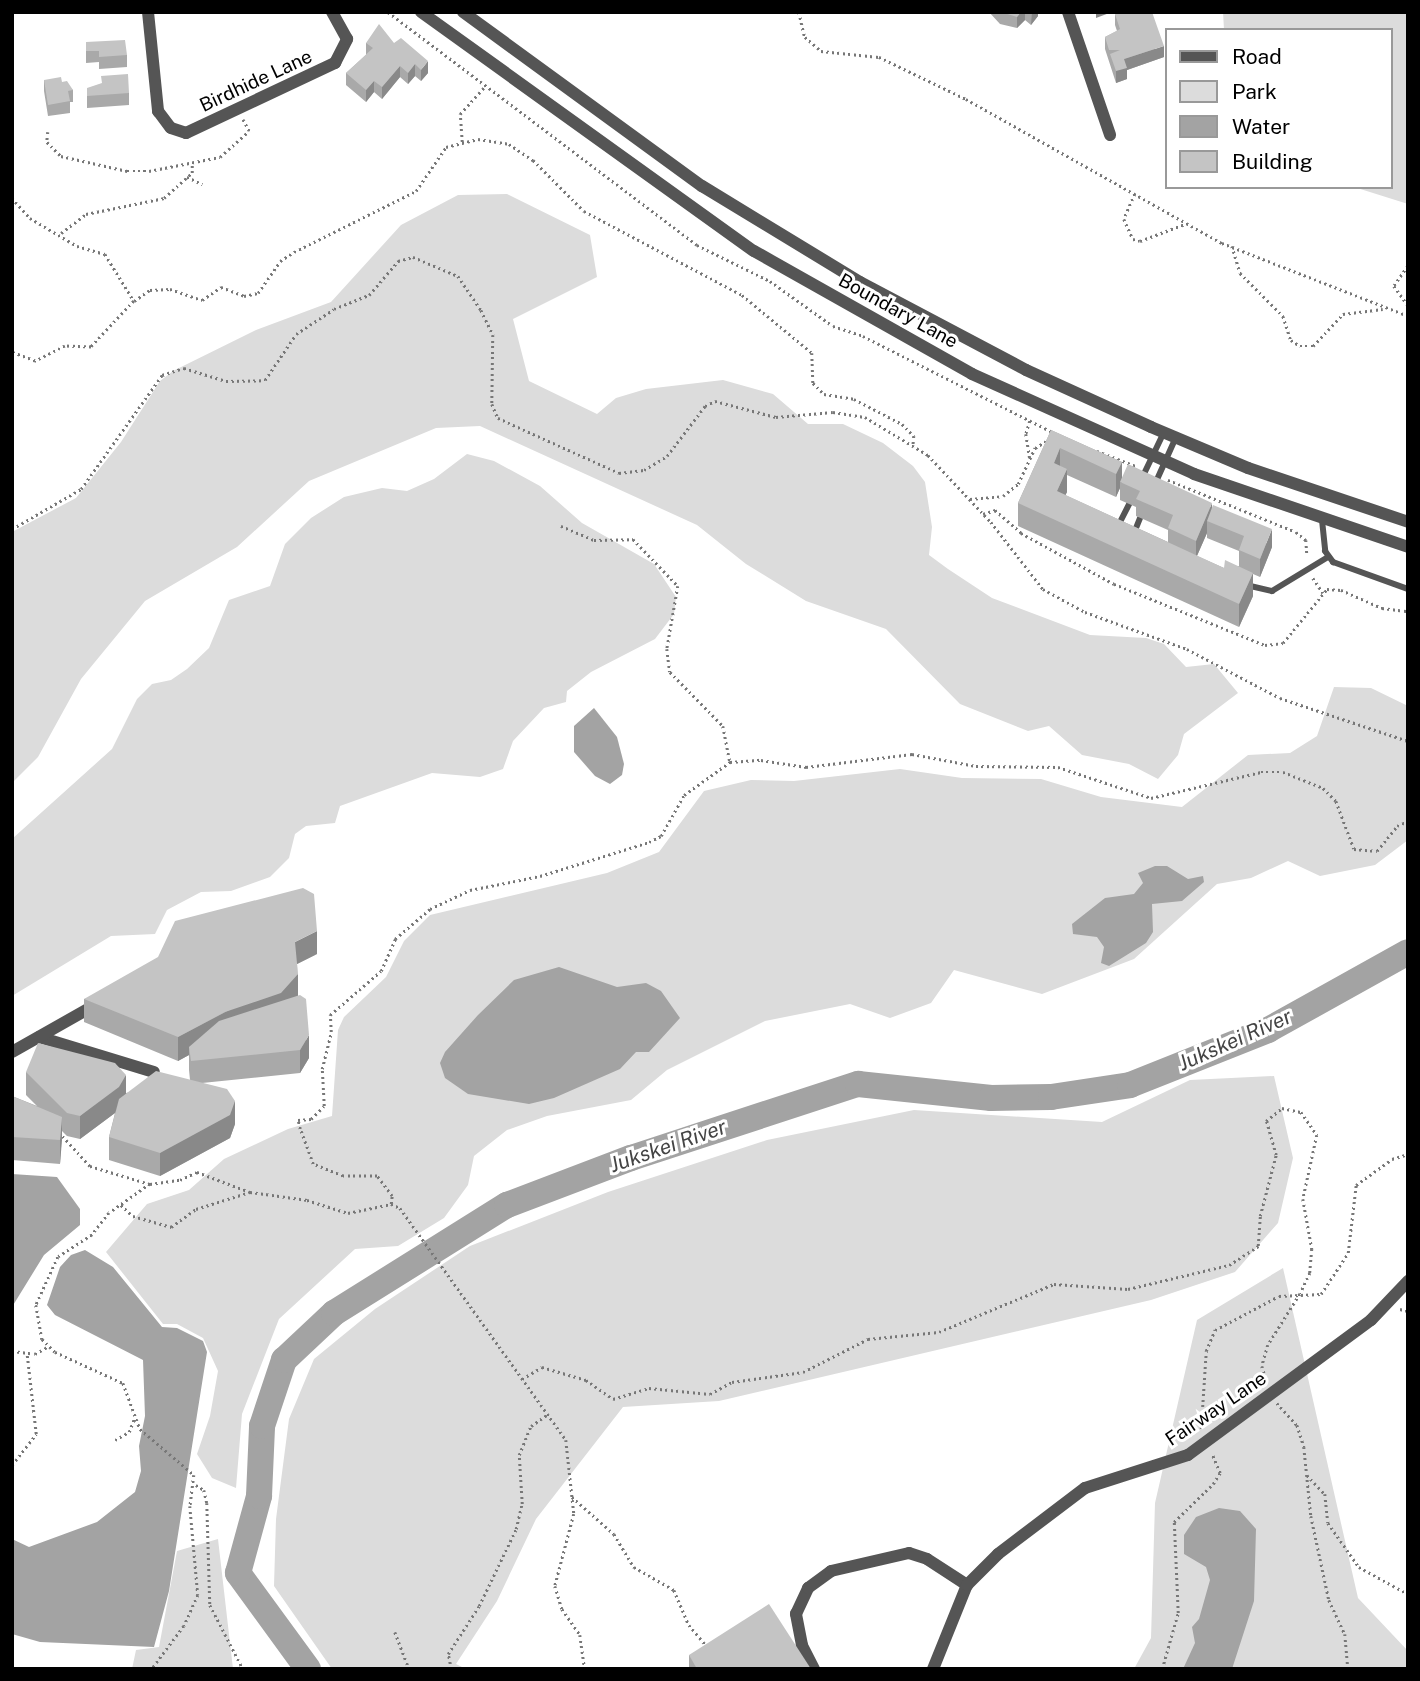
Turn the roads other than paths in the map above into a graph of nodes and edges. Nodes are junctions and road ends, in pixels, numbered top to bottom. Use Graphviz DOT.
graph roads {
  1 [pos="148,12"];
  2 [pos="332,12"];
  3 [pos="421,12"];
  4 [pos="463,12"];
  5 [pos="1068,12"];
  6 [pos="1110,135"];
  7 [pos="1170,435"];
  8 [pos="1152,457"];
  9 [pos="1165,462"];
  10 [pos="1138,485"];
  11 [pos="1153,491"];
  12 [pos="1129,504"];
  13 [pos="1140,518"];
  14 [pos="1322,520"];
  15 [pos="1408,522"];
  16 [pos="1105,527"];
  17 [pos="1116,531"];
  18 [pos="1132,538"];
  19 [pos="1144,543"];
  20 [pos="1408,547"];
  21 [pos="1328,557"];
  22 [pos="1241,584"];
  23 [pos="1408,589"];
  24 [pos="106,1000"];
  25 [pos="39,1037"];
  26 [pos="12,1052"];
  27 [pos="154,1072"];
  28 [pos="1408,1281"];
  29 [pos="967,1585"];
  30 [pos="814,1669"];
  31 [pos="933,1669"];
  1 -- 2 [label="street, Birdhide Lane"];
  3 -- 8 [label="street, Boundary Lane"];
  4 -- 7 [label="street, Boundary Lane"];
  5 -- 6 [label="street"];
  7 -- 8 [label="lane"];
  7 -- 9 [label="lane"];
  7 -- 15 [label="street, Boundary Lane"];
  8 -- 9 [label="street, Boundary Lane"];
  8 -- 10 [label="lane"];
  9 -- 11 [label="lane"];
  9 -- 14 [label="street, Boundary Lane"];
  12 -- 17 [label="lane"];
  13 -- 18 [label="lane"];
  14 -- 20 [label="street, Boundary Lane"];
  14 -- 21 [label="lane"];
  16 -- 17 [label="lane"];
  17 -- 18 [label="lane"];
  18 -- 19 [label="lane"];
  21 -- 22 [label="lane"];
  21 -- 23 [label="lane"];
  24 -- 25 [label="street"];
  25 -- 26 [label="street"];
  25 -- 27 [label="street"];
  28 -- 29 [label="street, Fairway Lane"];
  29 -- 30 [label="street"];
  29 -- 31 [label="street, Fairway Lane"];
}
